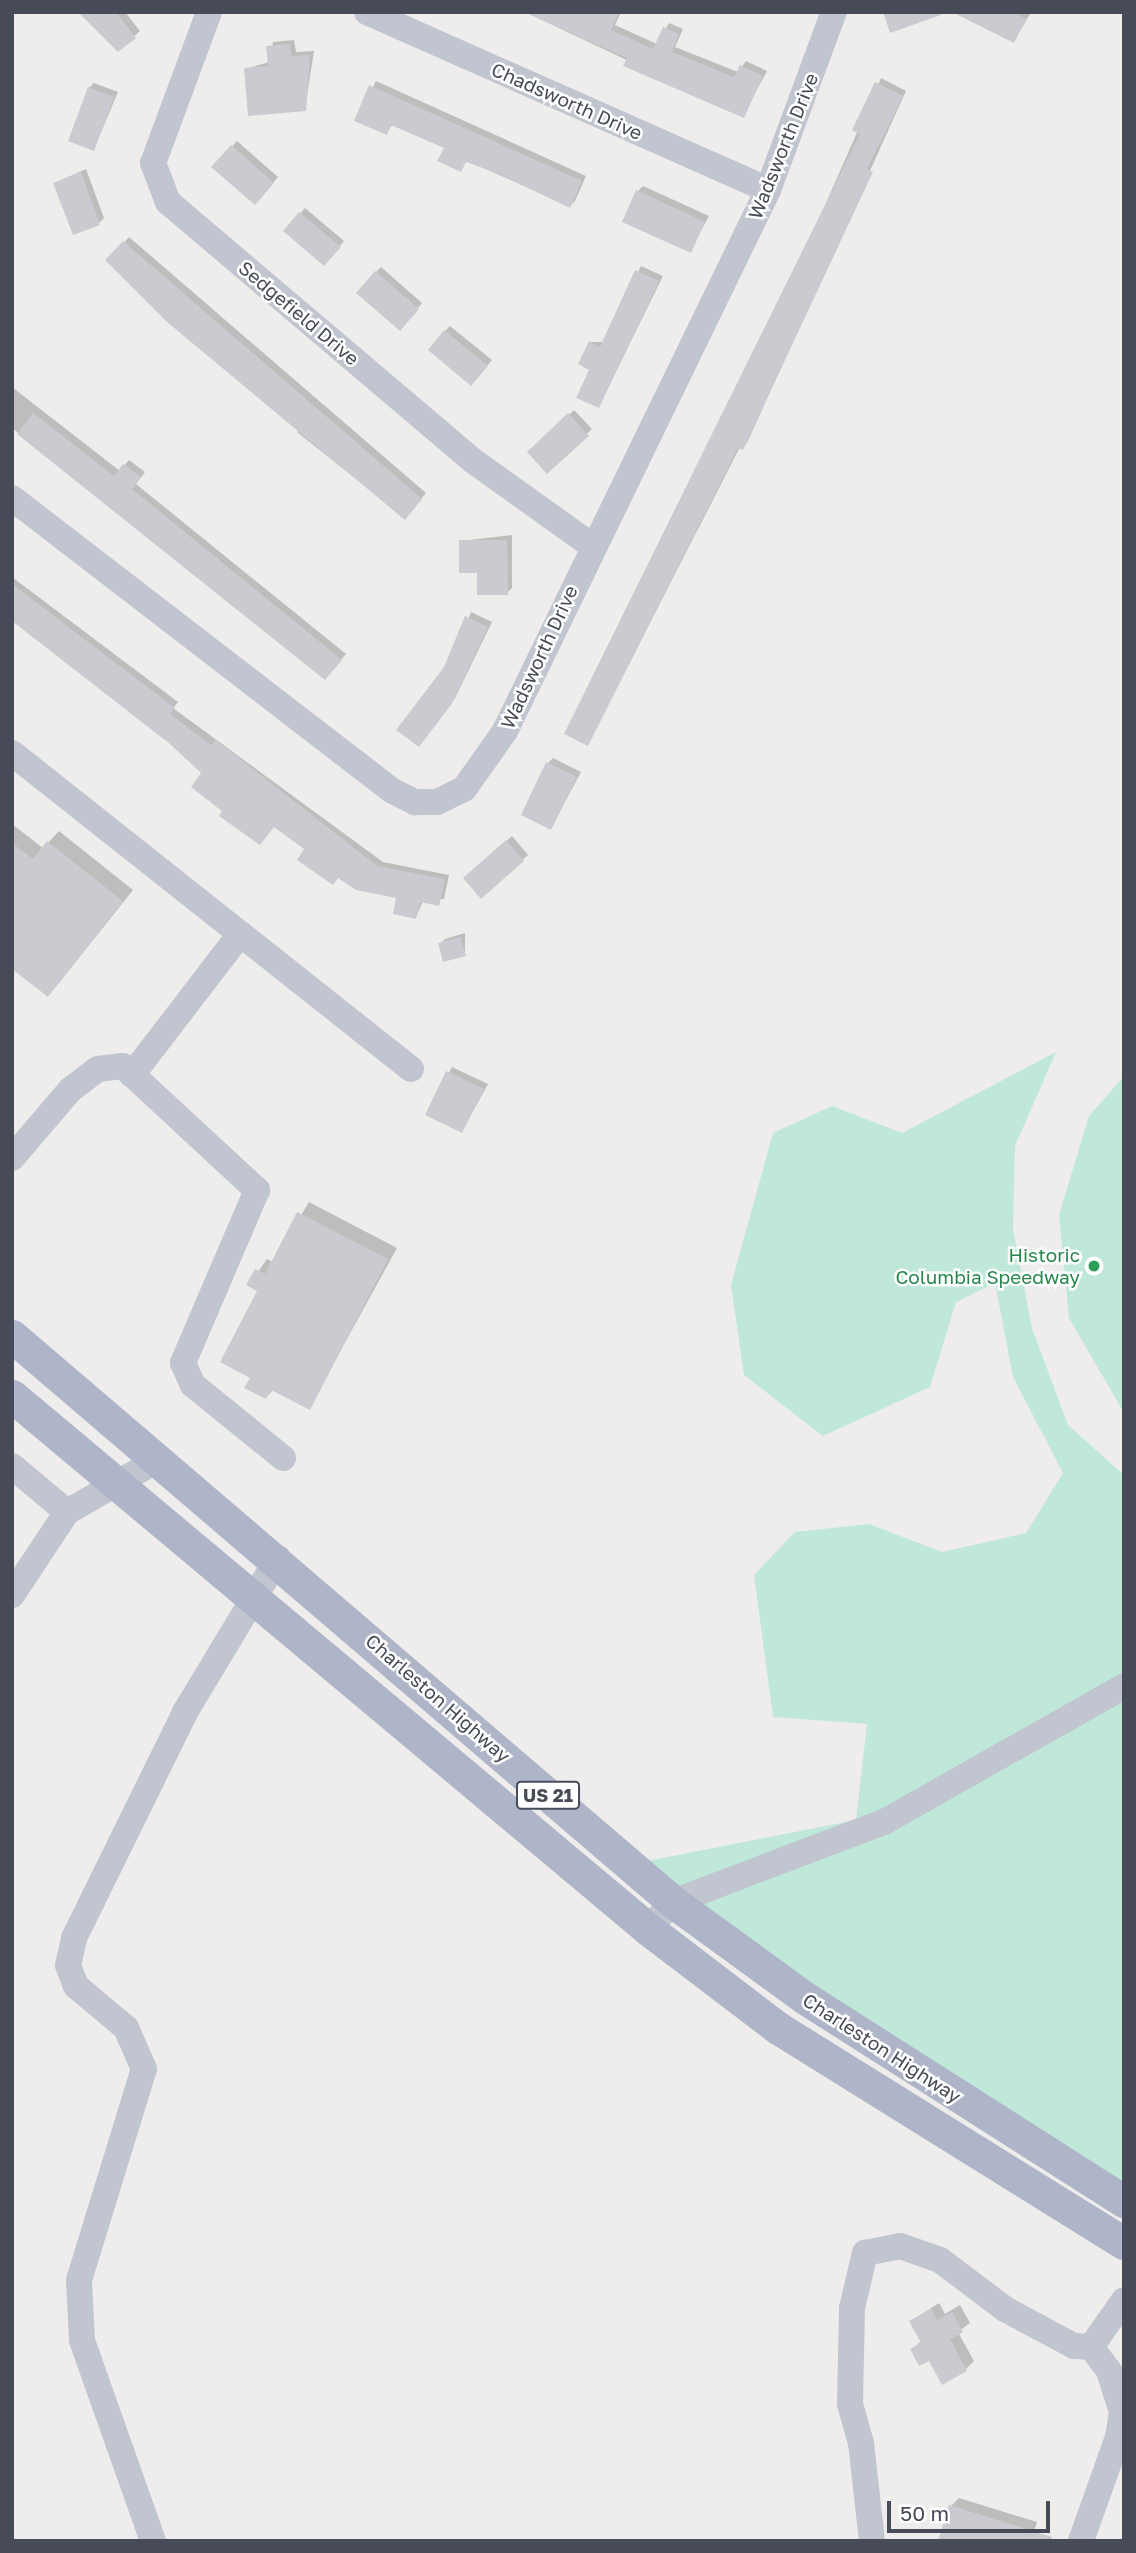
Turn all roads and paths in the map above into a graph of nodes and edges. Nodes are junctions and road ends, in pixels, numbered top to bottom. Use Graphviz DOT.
graph roads {
  1 [pos="209,12"];
  2 [pos="367,12"];
  3 [pos="834,12"];
  4 [pos="768,190"];
  5 [pos="12,498"];
  6 [pos="592,545"];
  7 [pos="12,754"];
  8 [pos="240,934"];
  9 [pos="411,1069"];
  10 [pos="132,1076"];
  11 [pos="12,1158"];
  12 [pos="12,1336"];
  13 [pos="12,1395"];
  14 [pos="283,1458"];
  15 [pos="159,1459"];
  16 [pos="12,1466"];
  17 [pos="114,1483"];
  18 [pos="67,1512"];
  19 [pos="278,1558"];
  20 [pos="12,1595"];
  21 [pos="254,1595"];
  22 [pos="1124,1686"];
  23 [pos="673,1902"];
  24 [pos="648,1929"];
  25 [pos="1124,2201"];
  26 [pos="1124,2243"];
  27 [pos="1124,2300"];
  28 [pos="1091,2347"];
  29 [pos="153,2541"];
  30 [pos="872,2541"];
  31 [pos="1081,2541"];
  1 -- 6 [label="street, Sedgefield Drive"];
  2 -- 4 [label="street, Chadsworth Drive"];
  3 -- 4 [label="street, Wadsworth Drive"];
  4 -- 6 [label="street, Wadsworth Drive"];
  5 -- 6 [label="street, Wadsworth Drive"];
  7 -- 8 [label="street"];
  8 -- 9 [label="street"];
  8 -- 10 [label="street"];
  10 -- 11 [label="street"];
  10 -- 14 [label="street"];
  12 -- 15 [label="main road, Charleston Highway / US 21"];
  13 -- 17 [label="main road, Charleston Highway / US 21"];
  15 -- 17 [label="street"];
  15 -- 19 [label="main road, Charleston Highway / US 21"];
  16 -- 18 [label="street"];
  17 -- 18 [label="street"];
  17 -- 21 [label="main road, Charleston Highway / US 21"];
  18 -- 20 [label="street"];
  19 -- 21 [label="street"];
  19 -- 23 [label="main road, Charleston Highway / US 21"];
  21 -- 24 [label="main road, Charleston Highway / US 21"];
  21 -- 29 [label="street"];
  22 -- 23 [label="street"];
  23 -- 24 [label="street"];
  23 -- 25 [label="main road, Charleston Highway / US 21"];
  24 -- 26 [label="main road, Charleston Highway / US 21"];
  27 -- 28 [label="street"];
  28 -- 30 [label="street"];
  28 -- 31 [label="street"];
}
